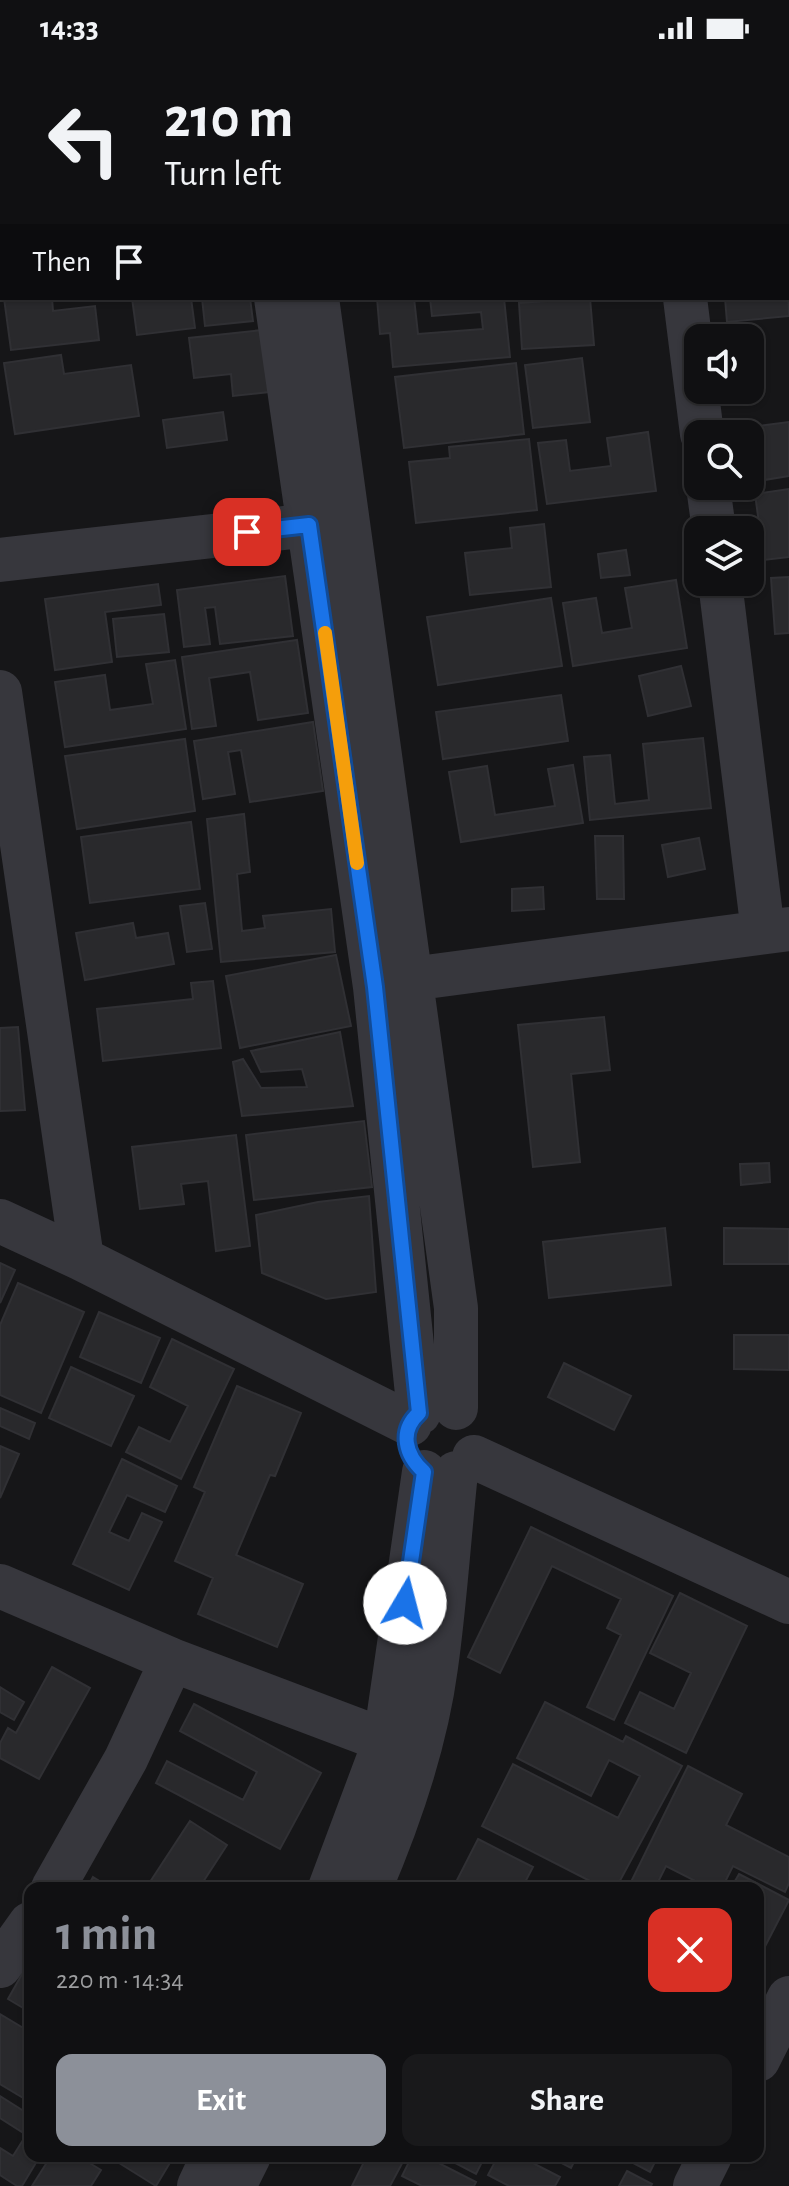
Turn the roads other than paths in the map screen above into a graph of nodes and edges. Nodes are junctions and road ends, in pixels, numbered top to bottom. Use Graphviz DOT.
graph roads {
  1 [pos="276,300"];
  2 [pos="317,300"];
  3 [pos="685,300"];
  4 [pos="700,420"];
  5 [pos="328,523"];
  6 [pos="0,560"];
  7 [pos="722,596"];
  8 [pos="0,692"];
  9 [pos="776,930"];
  10 [pos="393,983"];
  11 [pos="0,1221"];
  12 [pos="82,1259"];
  13 [pos="428,1415"];
  14 [pos="451,1468"];
  15 [pos="0,1586"];
  16 [pos="789,1602"];
  17 [pos="172,1660"];
  18 [pos="402,1747"];
  19 [pos="56,1882"];
  20 [pos="333,1882"];
  21 [pos="373,1882"];
  22 [pos="24,1932"];
  23 [pos="0,1966"];
  24 [pos="789,1998"];
  25 [pos="764,2048"];
  26 [pos="210,2162"];
  27 [pos="246,2162"];
  28 [pos="707,2162"];
  29 [pos="199,2186"];
  30 [pos="234,2186"];
  31 [pos="695,2186"];
  1 -- 5 [label="street"];
  2 -- 5 [label="street"];
  3 -- 4 [label="street"];
  5 -- 6 [label="street"];
  5 -- 10 [label="street"];
  7 -- 9 [label="street"];
  8 -- 12 [label="street"];
  9 -- 10 [label="street"];
  10 -- 13 [label="street"];
  11 -- 12 [label="street"];
  12 -- 13 [label="street"];
  13 -- 14 [label="street"];
  13 -- 14 [label="street"];
  14 -- 16 [label="street"];
  14 -- 18 [label="street"];
  15 -- 17 [label="street"];
  17 -- 18 [label="street"];
  17 -- 19 [label="street"];
  18 -- 20 [label="street"];
  18 -- 21 [label="street"];
  22 -- 23 [label="street"];
  24 -- 25 [label="street"];
  26 -- 29 [label="street"];
  27 -- 30 [label="street"];
  28 -- 31 [label="street"];
}
